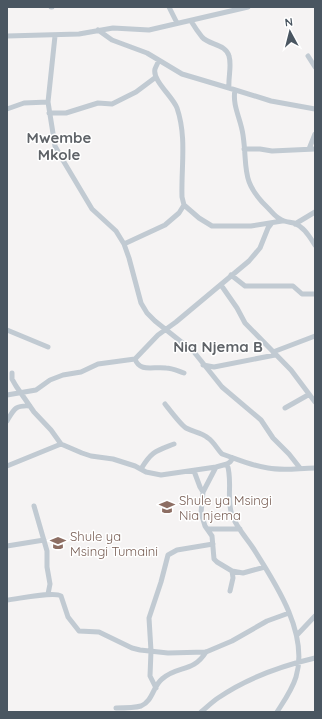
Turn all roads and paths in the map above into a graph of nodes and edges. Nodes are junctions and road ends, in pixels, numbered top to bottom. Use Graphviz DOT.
graph roads {
  1 [pos="169,7"];
  2 [pos="248,7"];
  3 [pos="191,21"];
  4 [pos="177,23"];
  5 [pos="98,30"];
  6 [pos="9,36"];
  7 [pos="55,36"];
  8 [pos="7,41"];
  9 [pos="308,56"];
  10 [pos="159,60"];
  11 [pos="315,67"];
  12 [pos="156,77"];
  13 [pos="230,88"];
  14 [pos="235,90"];
  15 [pos="48,102"];
  16 [pos="7,109"];
  17 [pos="315,109"];
  18 [pos="49,113"];
  19 [pos="315,134"];
  20 [pos="244,149"];
  21 [pos="312,149"];
  22 [pos="184,205"];
  23 [pos="315,212"];
  24 [pos="282,221"];
  25 [pos="271,224"];
  26 [pos="295,224"];
  27 [pos="124,244"];
  28 [pos="315,245"];
  29 [pos="231,275"];
  30 [pos="221,284"];
  31 [pos="315,294"];
  32 [pos="7,330"];
  33 [pos="165,330"];
  34 [pos="315,336"];
  35 [pos="48,347"];
  36 [pos="274,354"];
  37 [pos="135,359"];
  38 [pos="204,365"];
  39 [pos="12,373"];
  40 [pos="184,373"];
  41 [pos="21,393"];
  42 [pos="308,394"];
  43 [pos="7,395"];
  44 [pos="315,402"];
  45 [pos="165,404"];
  46 [pos="30,406"];
  47 [pos="285,408"];
  48 [pos="7,421"];
  49 [pos="61,444"];
  50 [pos="174,444"];
  51 [pos="233,458"];
  52 [pos="227,464"];
  53 [pos="7,466"];
  54 [pos="216,467"];
  55 [pos="300,468"];
  56 [pos="315,468"];
  57 [pos="141,469"];
  58 [pos="194,471"];
  59 [pos="204,492"];
  60 [pos="34,506"];
  61 [pos="240,528"];
  62 [pos="208,529"];
  63 [pos="44,540"];
  64 [pos="213,544"];
  65 [pos="7,546"];
  66 [pos="265,567"];
  67 [pos="232,571"];
  68 [pos="230,591"];
  69 [pos="48,594"];
  70 [pos="7,600"];
  71 [pos="289,613"];
  72 [pos="315,616"];
  73 [pos="297,635"];
  74 [pos="151,651"];
  75 [pos="206,652"];
  76 [pos="315,658"];
  77 [pos="299,662"];
  78 [pos="156,688"];
  79 [pos="116,708"];
  80 [pos="201,712"];
  81 [pos="277,712"];
  1 -- 4 [label="street"];
  2 -- 3 [label="street"];
  3 -- 4 [label="street"];
  3 -- 13 [label="street"];
  4 -- 5 [label="street"];
  5 -- 7 [label="street"];
  5 -- 10 [label="street"];
  6 -- 7 [label="street"];
  6 -- 8 [label="street"];
  7 -- 15 [label="street"];
  9 -- 11 [label="street"];
  10 -- 12 [label="street"];
  10 -- 13 [label="street"];
  12 -- 18 [label="street"];
  12 -- 22 [label="street"];
  13 -- 14 [label="street"];
  14 -- 17 [label="street"];
  14 -- 20 [label="street"];
  15 -- 16 [label="street"];
  15 -- 18 [label="street"];
  18 -- 27 [label="street"];
  19 -- 21 [label="street"];
  20 -- 21 [label="street"];
  20 -- 24 [label="street"];
  22 -- 25 [label="street"];
  22 -- 27 [label="street"];
  23 -- 26 [label="street"];
  24 -- 25 [label="street"];
  24 -- 26 [label="street"];
  25 -- 29 [label="street"];
  26 -- 28 [label="street"];
  27 -- 33 [label="street"];
  29 -- 30 [label="street"];
  29 -- 31 [label="street"];
  30 -- 33 [label="street"];
  30 -- 36 [label="street"];
  32 -- 35 [label="street"];
  33 -- 37 [label="street"];
  33 -- 38 [label="street"];
  34 -- 36 [label="street"];
  36 -- 38 [label="street"];
  36 -- 42 [label="street"];
  37 -- 40 [label="street"];
  37 -- 41 [label="street"];
  38 -- 55 [label="street"];
  39 -- 41 [label="street"];
  41 -- 43 [label="street"];
  41 -- 46 [label="street"];
  42 -- 44 [label="street"];
  42 -- 47 [label="street"];
  45 -- 51 [label="street"];
  46 -- 48 [label="street"];
  46 -- 49 [label="street"];
  49 -- 53 [label="street"];
  49 -- 57 [label="street"];
  50 -- 57 [label="street"];
  51 -- 52 [label="street"];
  51 -- 55 [label="street"];
  52 -- 54 [label="street"];
  52 -- 61 [label="street"];
  54 -- 58 [label="street"];
  54 -- 59 [label="street"];
  55 -- 56 [label="street"];
  57 -- 58 [label="street"];
  58 -- 59 [label="street"];
  59 -- 62 [label="street"];
  60 -- 63 [label="street"];
  61 -- 62 [label="street"];
  61 -- 66 [label="street"];
  62 -- 64 [label="street"];
  63 -- 65 [label="street"];
  63 -- 69 [label="street"];
  64 -- 67 [label="street"];
  64 -- 74 [label="street"];
  66 -- 67 [label="street"];
  66 -- 71 [label="street"];
  67 -- 68 [label="street"];
  69 -- 70 [label="street"];
  69 -- 74 [label="street"];
  71 -- 73 [label="street"];
  71 -- 75 [label="street"];
  72 -- 73 [label="street"];
  73 -- 77 [label="street"];
  74 -- 75 [label="street"];
  74 -- 78 [label="street"];
  75 -- 78 [label="street"];
  76 -- 77 [label="street"];
  77 -- 80 [label="street"];
  77 -- 81 [label="street"];
  78 -- 79 [label="street"];
}
